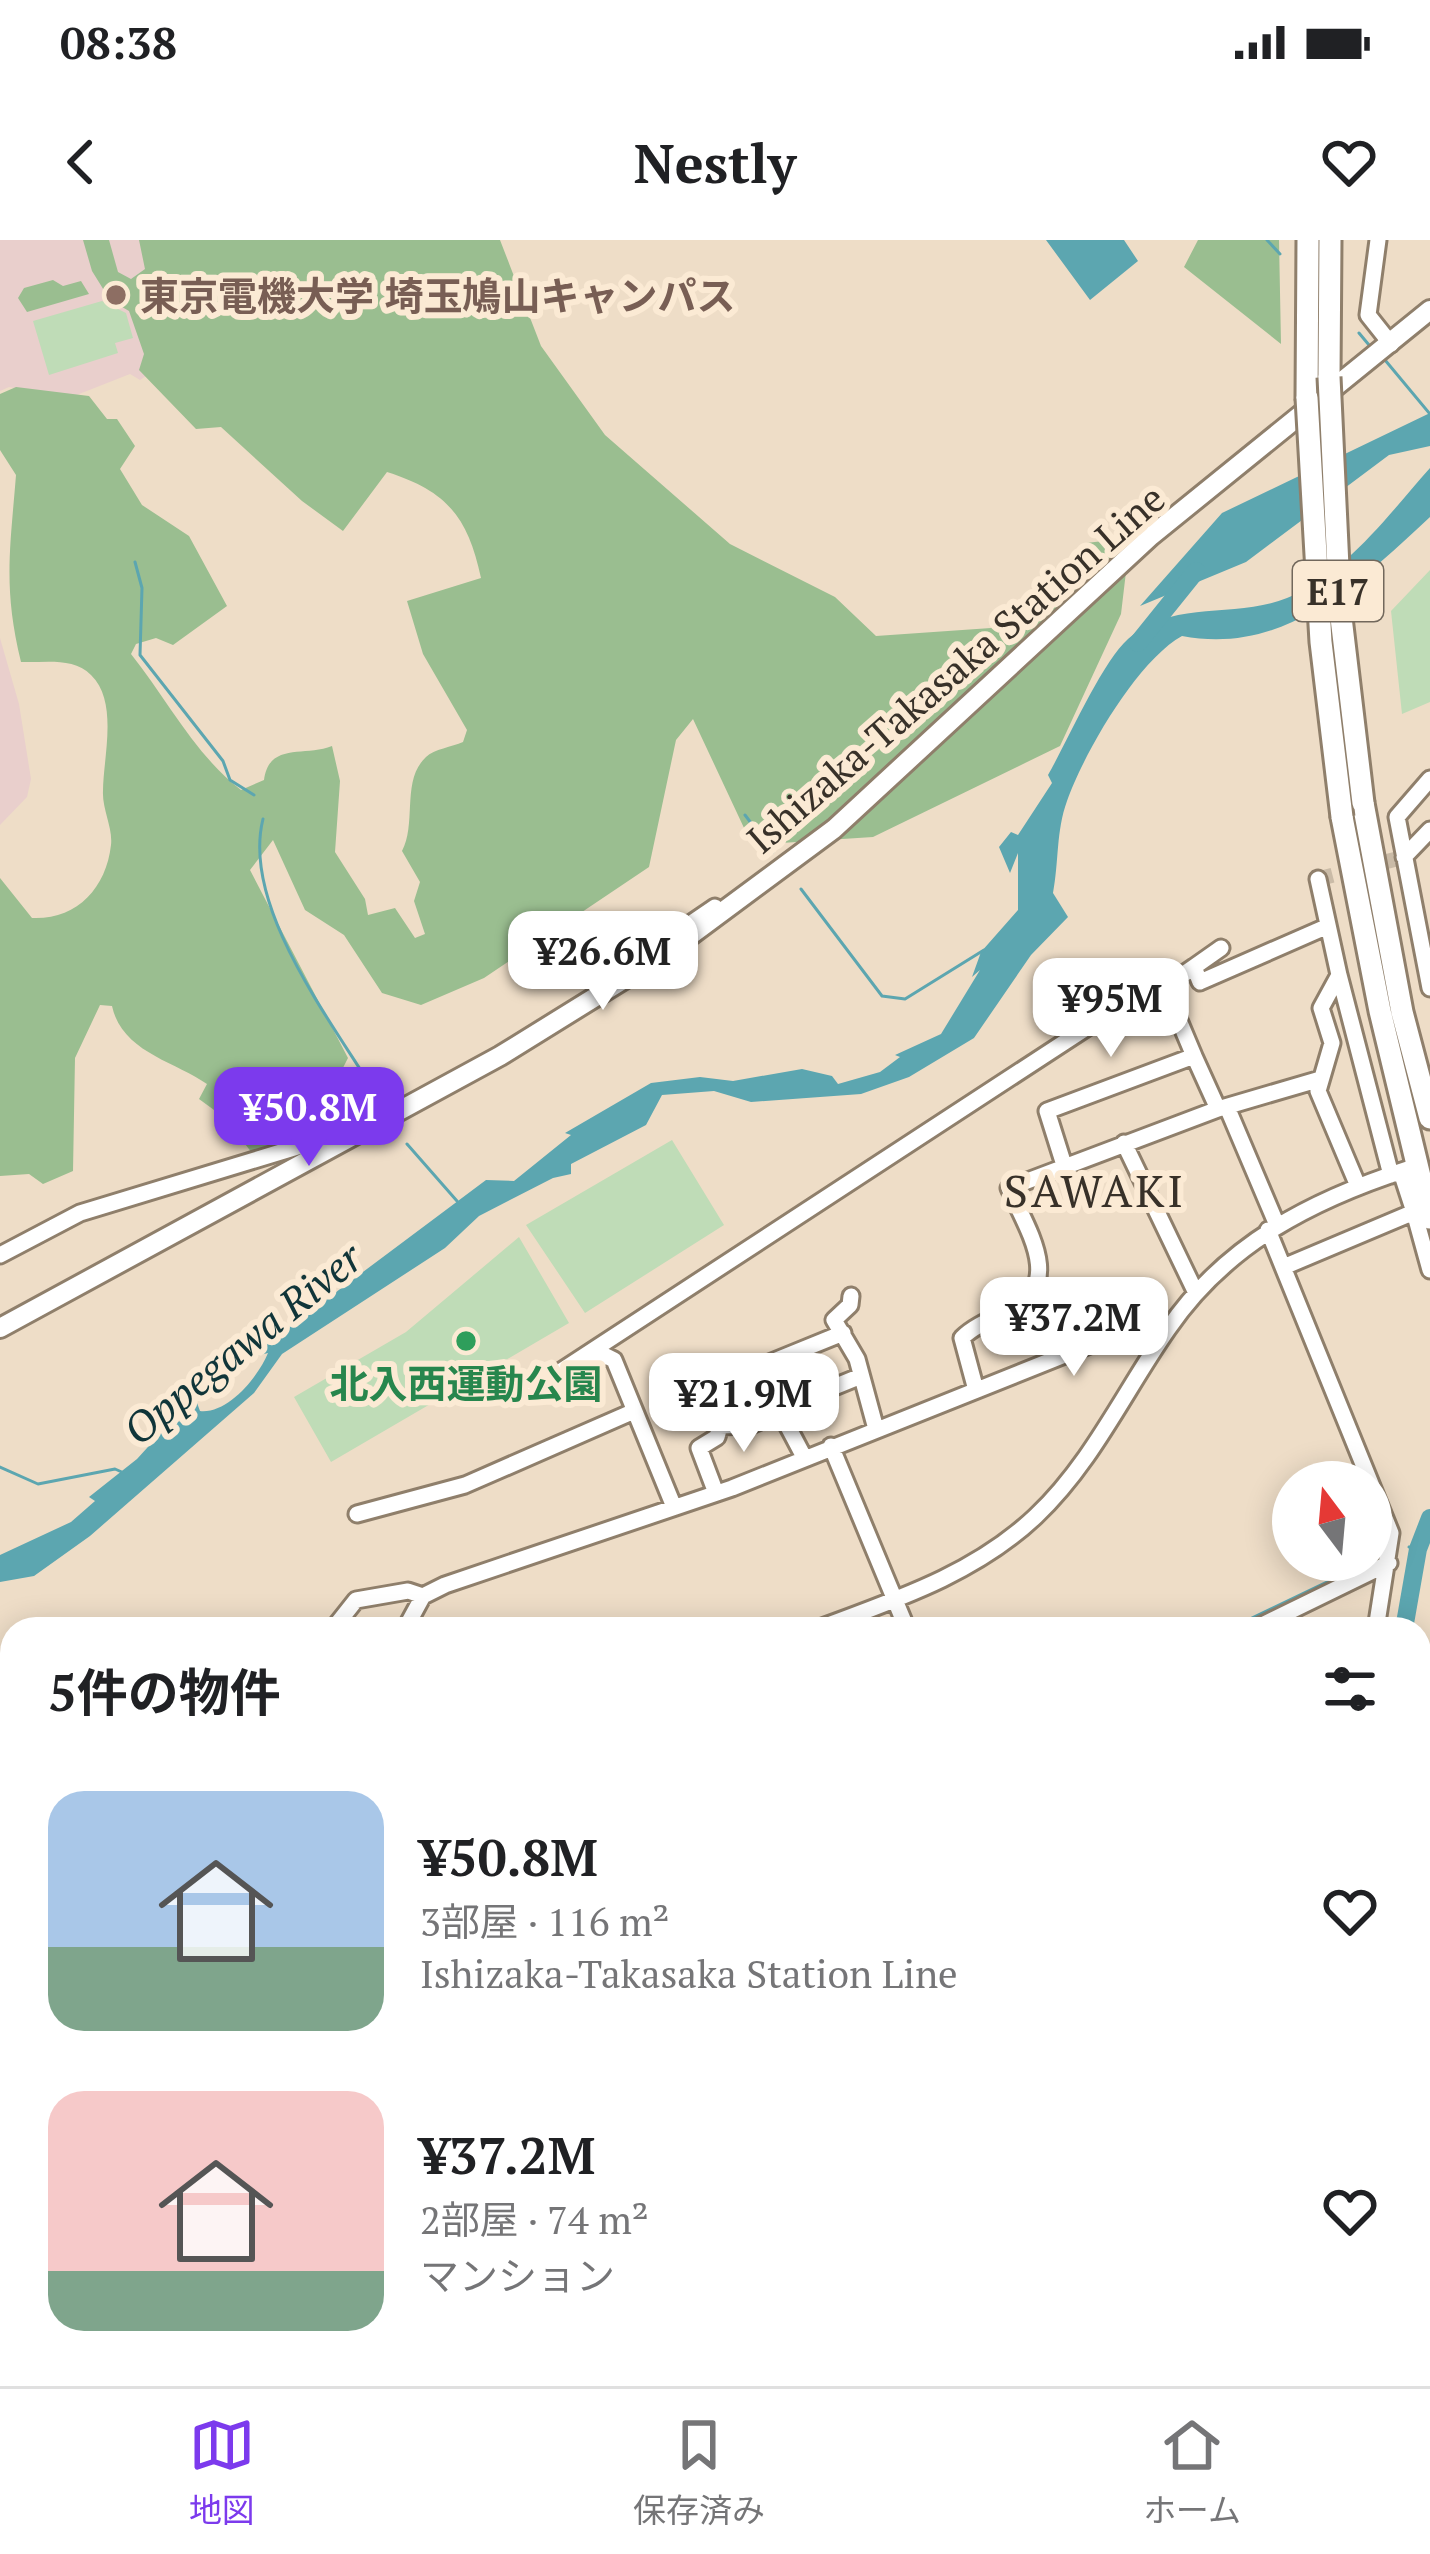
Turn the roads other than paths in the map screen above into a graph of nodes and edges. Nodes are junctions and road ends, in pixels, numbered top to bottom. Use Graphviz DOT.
graph roads {
  1 [pos="1330,240"];
  2 [pos="1342,240"];
  3 [pos="1378,240"];
  4 [pos="1307,244"];
  5 [pos="1430,310"];
  6 [pos="1383,351"];
  7 [pos="1329,353"];
  8 [pos="1430,778"];
  9 [pos="1430,830"];
  10 [pos="1404,857"];
  11 [pos="1318,879"];
  12 [pos="1328,926"];
  13 [pos="1220,948"];
  14 [pos="1194,967"];
  15 [pos="1340,975"];
  16 [pos="1165,987"];
  17 [pos="1430,988"];
  18 [pos="1194,1056"];
  19 [pos="1317,1080"];
  20 [pos="1222,1108"];
  21 [pos="1430,1118"];
  22 [pos="376,1125"];
  23 [pos="1124,1143"];
  24 [pos="1064,1165"];
  25 [pos="1400,1172"];
  26 [pos="1358,1186"];
  27 [pos="1422,1215"];
  28 [pos="1272,1228"];
  29 [pos="0,1255"];
  30 [pos="1286,1266"];
  31 [pos="1430,1270"];
  32 [pos="1196,1292"];
  33 [pos="851,1296"];
  34 [pos="0,1328"];
  35 [pos="1168,1328"];
  36 [pos="843,1333"];
  37 [pos="558,1373"];
  38 [pos="861,1376"];
  39 [pos="976,1390"];
  40 [pos="499,1394"];
  41 [pos="781,1410"];
  42 [pos="632,1412"];
  43 [pos="876,1429"];
  44 [pos="831,1446"];
  45 [pos="803,1457"];
  46 [pos="1363,1461"];
  47 [pos="716,1493"];
  48 [pos="674,1508"];
  49 [pos="357,1514"];
  50 [pos="1352,1581"];
  51 [pos="1385,1581"];
  52 [pos="423,1597"];
  53 [pos="894,1600"];
  54 [pos="343,1617"];
  55 [pos="412,1617"];
  56 [pos="849,1617"];
  57 [pos="902,1617"];
  58 [pos="1279,1617"];
  59 [pos="1378,1617"];
  1 -- 7 [label="highway, E17"];
  2 -- 7 [label="highway"];
  3 -- 6 [label="street"];
  4 -- 27 [label="highway, E17, bridge"];
  5 -- 6 [label="main road, Ishizaka-Takasaka Station Line"];
  6 -- 22 [label="main road, Ishizaka-Takasaka Station Line"];
  7 -- 21 [label="highway, E17, bridge"];
  8 -- 10 [label="street"];
  9 -- 10 [label="street"];
  10 -- 17 [label="street"];
  11 -- 12 [label="street"];
  12 -- 14 [label="street"];
  12 -- 15 [label="street"];
  13 -- 14 [label="street"];
  14 -- 16 [label="street"];
  15 -- 19 [label="street"];
  15 -- 25 [label="street"];
  16 -- 18 [label="street"];
  16 -- 37 [label="street"];
  18 -- 20 [label="street"];
  18 -- 24 [label="street"];
  19 -- 20 [label="street"];
  19 -- 26 [label="street"];
  20 -- 23 [label="street"];
  20 -- 28 [label="street"];
  22 -- 29 [label="street"];
  22 -- 34 [label="main road, Ishizaka-Takasaka Station Line"];
  23 -- 24 [label="street"];
  23 -- 32 [label="street"];
  24 -- 39 [label="street"];
  25 -- 26 [label="street"];
  25 -- 27 [label="street"];
  26 -- 28 [label="street"];
  27 -- 30 [label="street"];
  27 -- 31 [label="street"];
  28 -- 30 [label="street"];
  28 -- 32 [label="street"];
  30 -- 46 [label="street"];
  32 -- 35 [label="street"];
  33 -- 36 [label="street"];
  35 -- 39 [label="street"];
  35 -- 53 [label="street"];
  36 -- 38 [label="street"];
  36 -- 41 [label="street"];
  37 -- 40 [label="street"];
  37 -- 42 [label="street"];
  38 -- 41 [label="street"];
  38 -- 43 [label="street"];
  39 -- 43 [label="street"];
  41 -- 45 [label="street"];
  41 -- 47 [label="street"];
  42 -- 48 [label="street"];
  42 -- 49 [label="street"];
  43 -- 44 [label="street"];
  44 -- 45 [label="street"];
  44 -- 53 [label="street"];
  45 -- 47 [label="street"];
  47 -- 48 [label="street"];
  48 -- 52 [label="street"];
  50 -- 58 [label="street"];
  51 -- 59 [label="street"];
  52 -- 54 [label="street"];
  52 -- 55 [label="street"];
  53 -- 56 [label="street"];
  53 -- 57 [label="street"];
}
